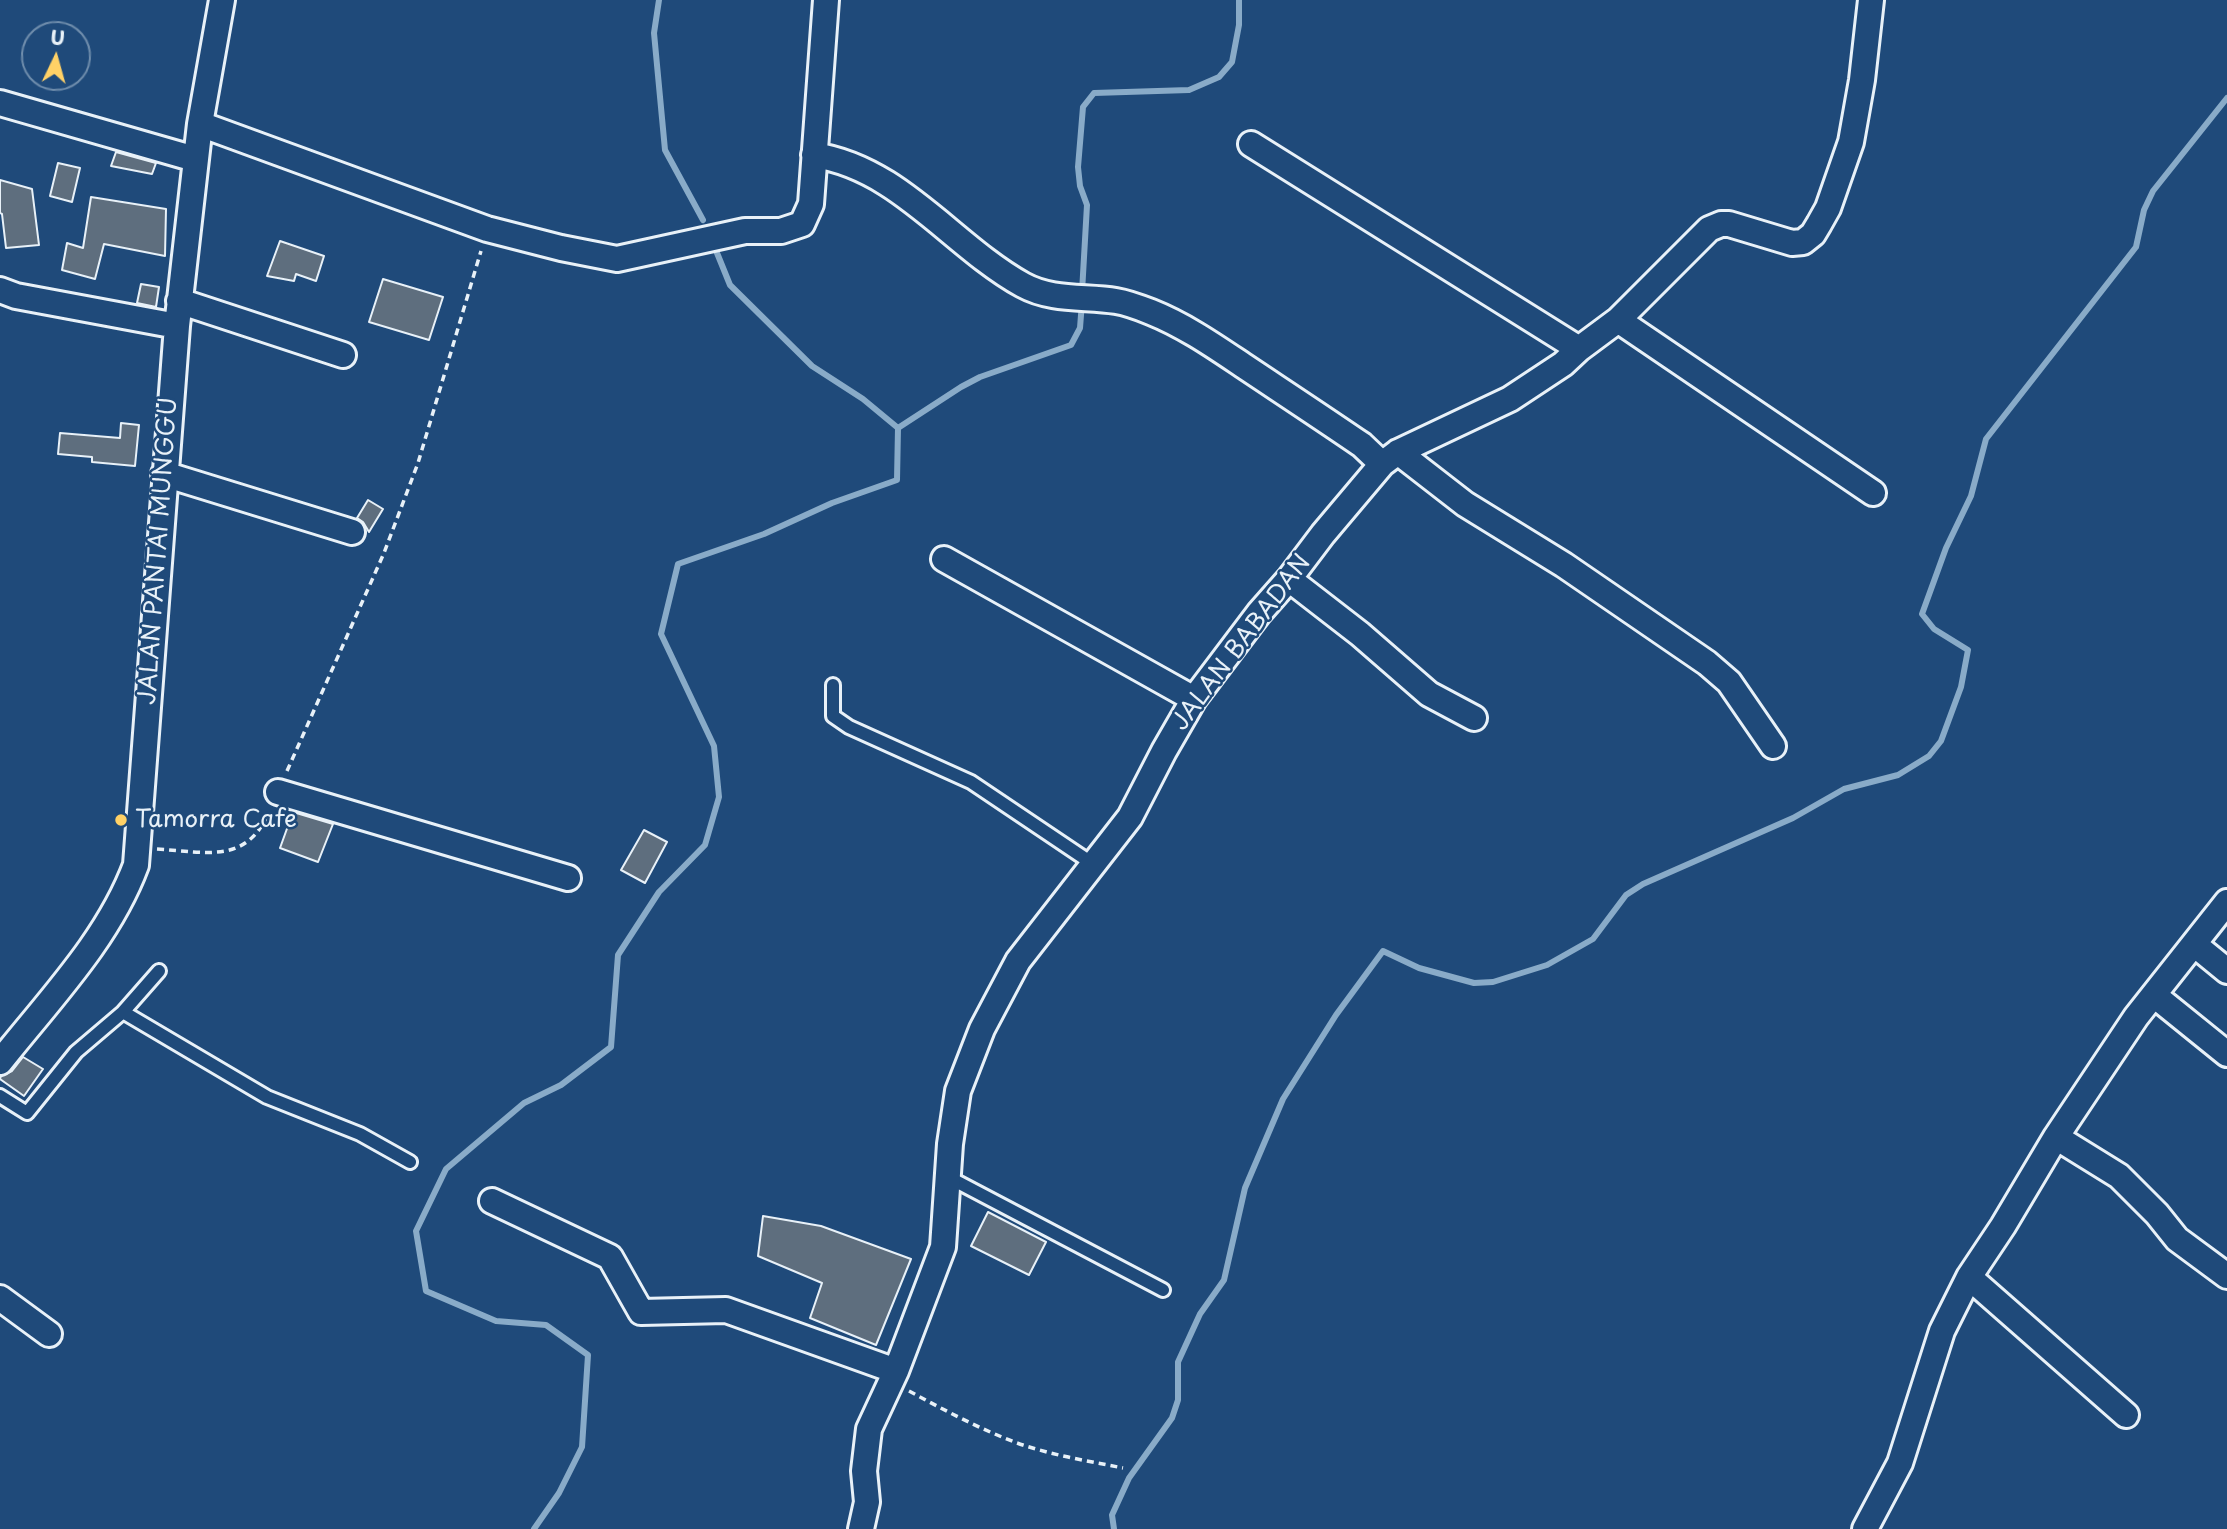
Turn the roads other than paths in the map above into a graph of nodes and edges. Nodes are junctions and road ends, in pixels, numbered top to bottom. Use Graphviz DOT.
graph roads {
  1 [pos="827,0"];
  2 [pos="1871,0"];
  3 [pos="216,2"];
  4 [pos="0,103"];
  5 [pos="200,124"];
  6 [pos="1251,144"];
  7 [pos="814,155"];
  8 [pos="195,159"];
  9 [pos="0,290"];
  10 [pos="179,301"];
  11 [pos="1618,320"];
  12 [pos="177,326"];
  13 [pos="1579,349"];
  14 [pos="343,355"];
  15 [pos="1390,458"];
  16 [pos="164,474"];
  17 [pos="1873,494"];
  18 [pos="352,532"];
  19 [pos="944,559"];
  20 [pos="1289,579"];
  21 [pos="833,685"];
  22 [pos="1194,699"];
  23 [pos="1474,718"];
  24 [pos="1773,746"];
  25 [pos="278,792"];
  26 [pos="1093,864"];
  27 [pos="568,878"];
  28 [pos="2227,902"];
  29 [pos="2194,944"];
  30 [pos="159,971"];
  31 [pos="2227,971"];
  32 [pos="2154,995"];
  33 [pos="123,1012"];
  34 [pos="2227,1054"];
  35 [pos="0,1062"];
  36 [pos="0,1096"];
  37 [pos="2056,1137"];
  38 [pos="410,1162"];
  39 [pos="948,1177"];
  40 [pos="492,1201"];
  41 [pos="2227,1276"];
  42 [pos="1969,1277"];
  43 [pos="1163,1290"];
  44 [pos="0,1297"];
  45 [pos="49,1334"];
  46 [pos="894,1377"];
  47 [pos="2126,1415"];
  48 [pos="861,1529"];
  49 [pos="1865,1529"];
  1 -- 7 [label="street"];
  2 -- 11 [label="street, JALAN BABADAN"];
  3 -- 5 [label="street, JALAN PANTAI MUNGGU"];
  4 -- 8 [label="street"];
  5 -- 7 [label="street"];
  5 -- 8 [label="street, JALAN PANTAI MUNGGU"];
  6 -- 13 [label="street"];
  7 -- 15 [label="street"];
  8 -- 10 [label="street, JALAN PANTAI MUNGGU"];
  9 -- 12 [label="street"];
  10 -- 12 [label="street, JALAN PANTAI MUNGGU"];
  10 -- 14 [label="street"];
  11 -- 13 [label="street, JALAN BABADAN"];
  11 -- 17 [label="street"];
  12 -- 16 [label="street, JALAN PANTAI MUNGGU"];
  13 -- 15 [label="street, JALAN BABADAN"];
  15 -- 20 [label="street, JALAN BABADAN"];
  15 -- 24 [label="street"];
  16 -- 18 [label="street"];
  16 -- 35 [label="street, JALAN PANTAI MUNGGU"];
  19 -- 22 [label="street"];
  20 -- 22 [label="street, JALAN BABADAN"];
  20 -- 23 [label="street"];
  21 -- 26 [label="lane"];
  22 -- 26 [label="street, JALAN BABADAN"];
  25 -- 27 [label="street"];
  26 -- 39 [label="street, JALAN BABADAN"];
  28 -- 29 [label="street"];
  29 -- 31 [label="street"];
  29 -- 32 [label="street"];
  30 -- 33 [label="lane"];
  32 -- 34 [label="street"];
  32 -- 37 [label="street"];
  33 -- 36 [label="lane"];
  33 -- 38 [label="lane"];
  37 -- 41 [label="street"];
  37 -- 42 [label="street"];
  39 -- 43 [label="lane"];
  39 -- 46 [label="street, JALAN BABADAN"];
  40 -- 46 [label="street"];
  42 -- 47 [label="street"];
  42 -- 49 [label="street"];
  44 -- 45 [label="street"];
  46 -- 48 [label="street, JALAN BABADAN"];
}
